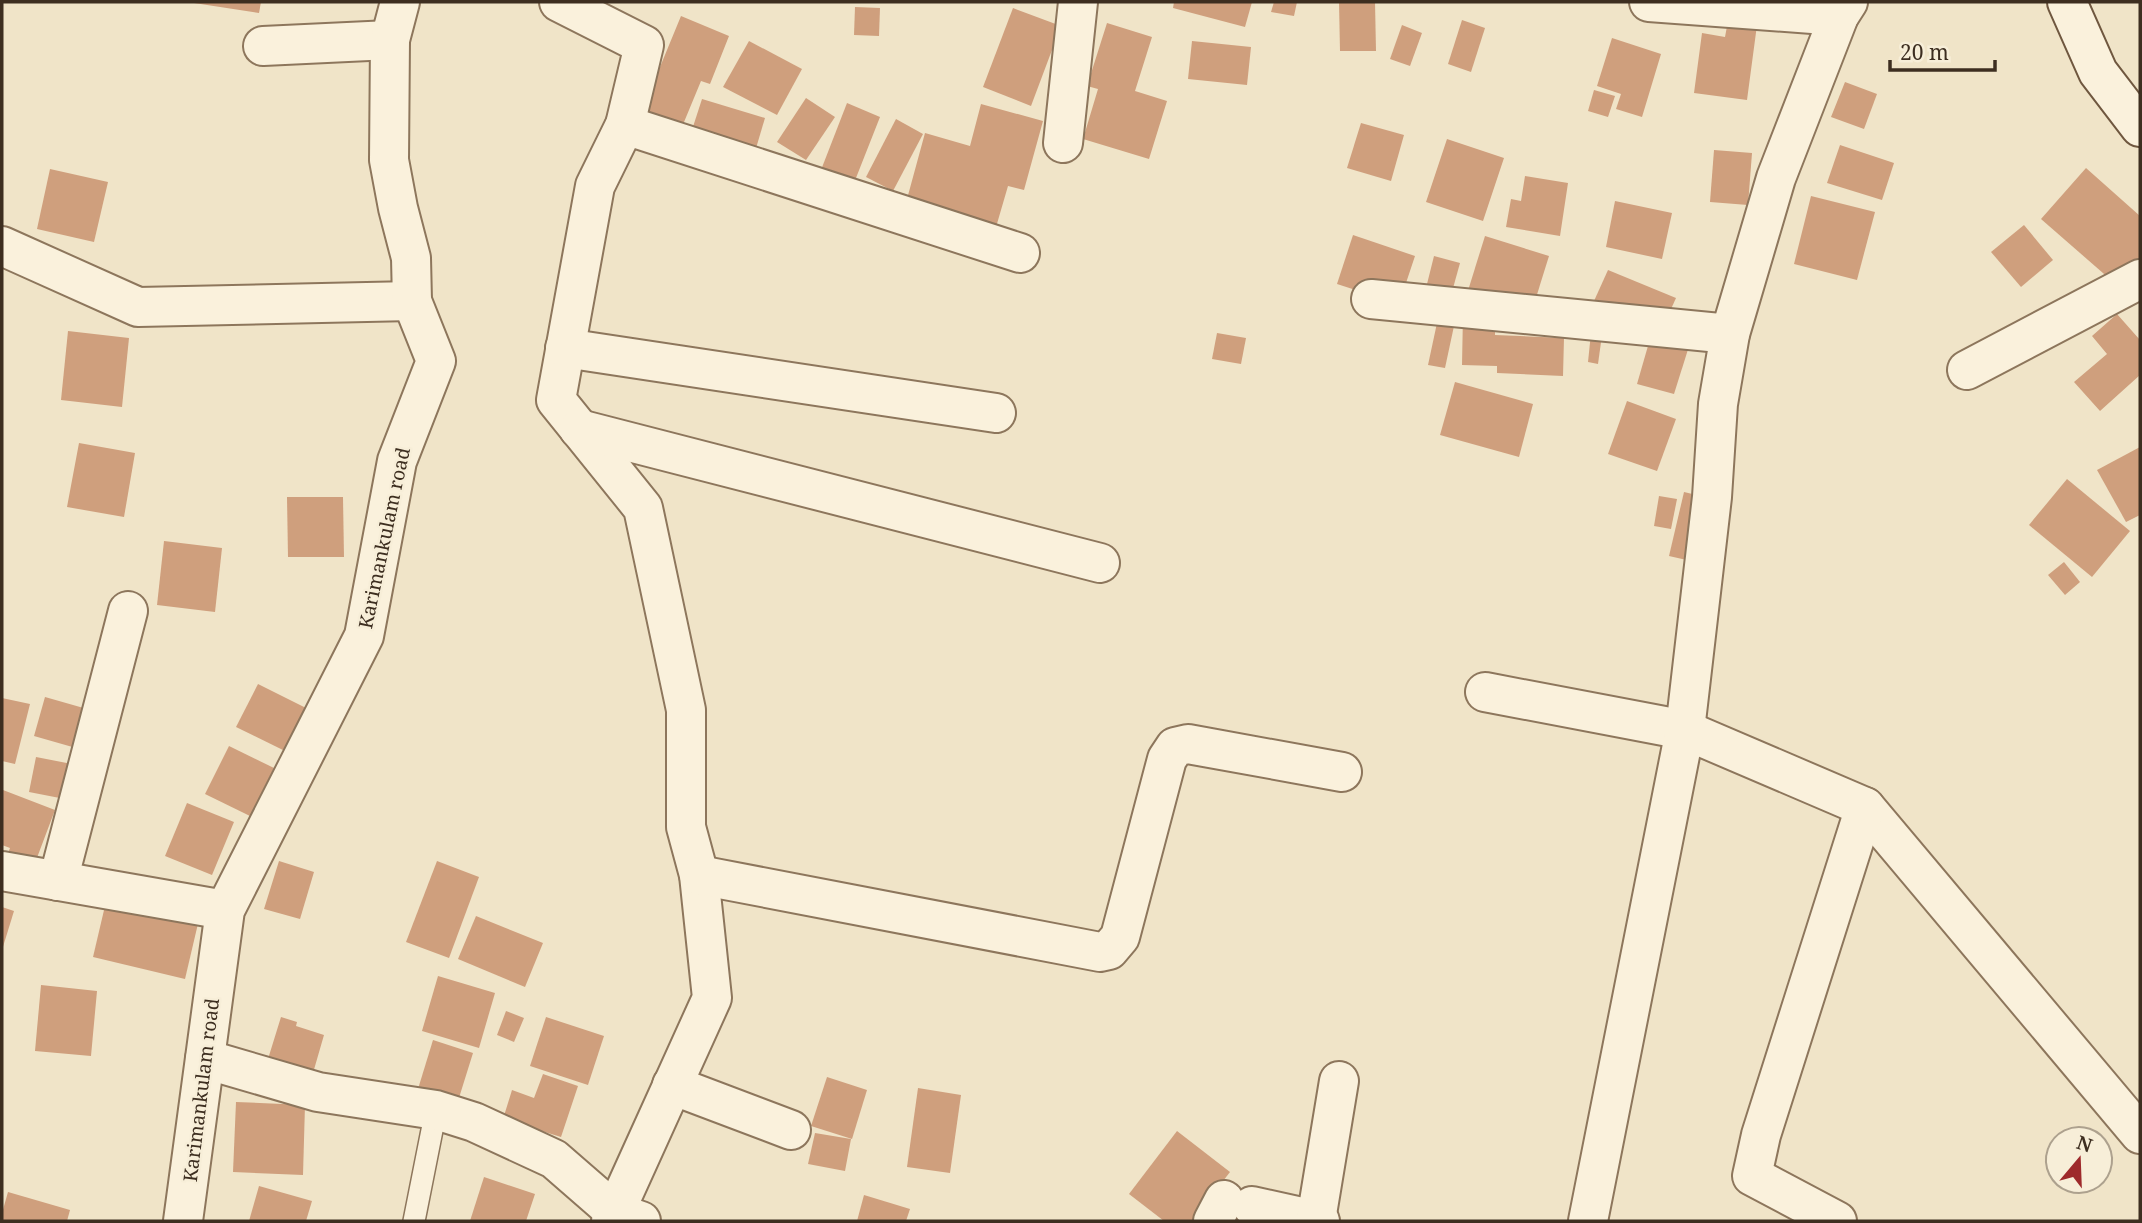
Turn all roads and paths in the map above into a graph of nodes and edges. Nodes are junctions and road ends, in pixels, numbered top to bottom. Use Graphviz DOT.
graph roads {
  1 [pos="400,2"];
  2 [pos="559,2"];
  3 [pos="1070,2"];
  4 [pos="1077,2"];
  5 [pos="1649,2"];
  6 [pos="2067,2"];
  7 [pos="1843,9"];
  8 [pos="390,40"];
  9 [pos="263,46"];
  10 [pos="625,125"];
  11 [pos="2140,127"];
  12 [pos="1063,144"];
  13 [pos="2,246"];
  14 [pos="1020,253"];
  15 [pos="2140,279"];
  16 [pos="1371,299"];
  17 [pos="412,301"];
  18 [pos="1730,334"];
  19 [pos="565,348"];
  20 [pos="1967,370"];
  21 [pos="996,413"];
  22 [pos="579,429"];
  23 [pos="1100,563"];
  24 [pos="128,611"];
  25 [pos="1485,692"];
  26 [pos="1685,730"];
  27 [pos="1342,772"];
  28 [pos="1865,807"];
  29 [pos="2,871"];
  30 [pos="699,875"];
  31 [pos="58,881"];
  32 [pos="225,910"];
  33 [pos="205,1059"];
  34 [pos="1339,1082"];
  35 [pos="672,1085"];
  36 [pos="436,1110"];
  37 [pos="791,1130"];
  38 [pos="2140,1134"];
  39 [pos="1230,1209"];
  40 [pos="623,1218"];
  41 [pos="183,1221"];
  42 [pos="414,1221"];
  43 [pos="1318,1221"];
  44 [pos="1588,1221"];
  45 [pos="1838,1221"];
  1 -- 8 [label="street, Karimankulam road"];
  2 -- 10 [label="street"];
  3 -- 4 [label="street"];
  4 -- 12 [label="street"];
  5 -- 7 [label="street"];
  6 -- 11 [label="street"];
  7 -- 18 [label="street"];
  8 -- 9 [label="street"];
  8 -- 17 [label="street, Karimankulam road"];
  10 -- 14 [label="street"];
  10 -- 19 [label="street"];
  13 -- 17 [label="street"];
  15 -- 20 [label="street"];
  16 -- 18 [label="street"];
  17 -- 32 [label="street, Karimankulam road"];
  18 -- 26 [label="street"];
  19 -- 21 [label="street"];
  19 -- 22 [label="street"];
  22 -- 23 [label="street"];
  22 -- 30 [label="street"];
  24 -- 31 [label="street"];
  25 -- 26 [label="street"];
  26 -- 28 [label="street"];
  26 -- 44 [label="street"];
  27 -- 30 [label="street"];
  28 -- 38 [label="street"];
  28 -- 45 [label="street"];
  29 -- 31 [label="street"];
  30 -- 35 [label="street"];
  31 -- 32 [label="street"];
  32 -- 33 [label="street, Karimankulam road"];
  33 -- 36 [label="street"];
  33 -- 41 [label="street, Karimankulam road"];
  34 -- 43 [label="street"];
  35 -- 37 [label="street"];
  35 -- 40 [label="street"];
  36 -- 40 [label="street"];
  36 -- 42 [label="lane"];
  39 -- 43 [label="street"];
}
